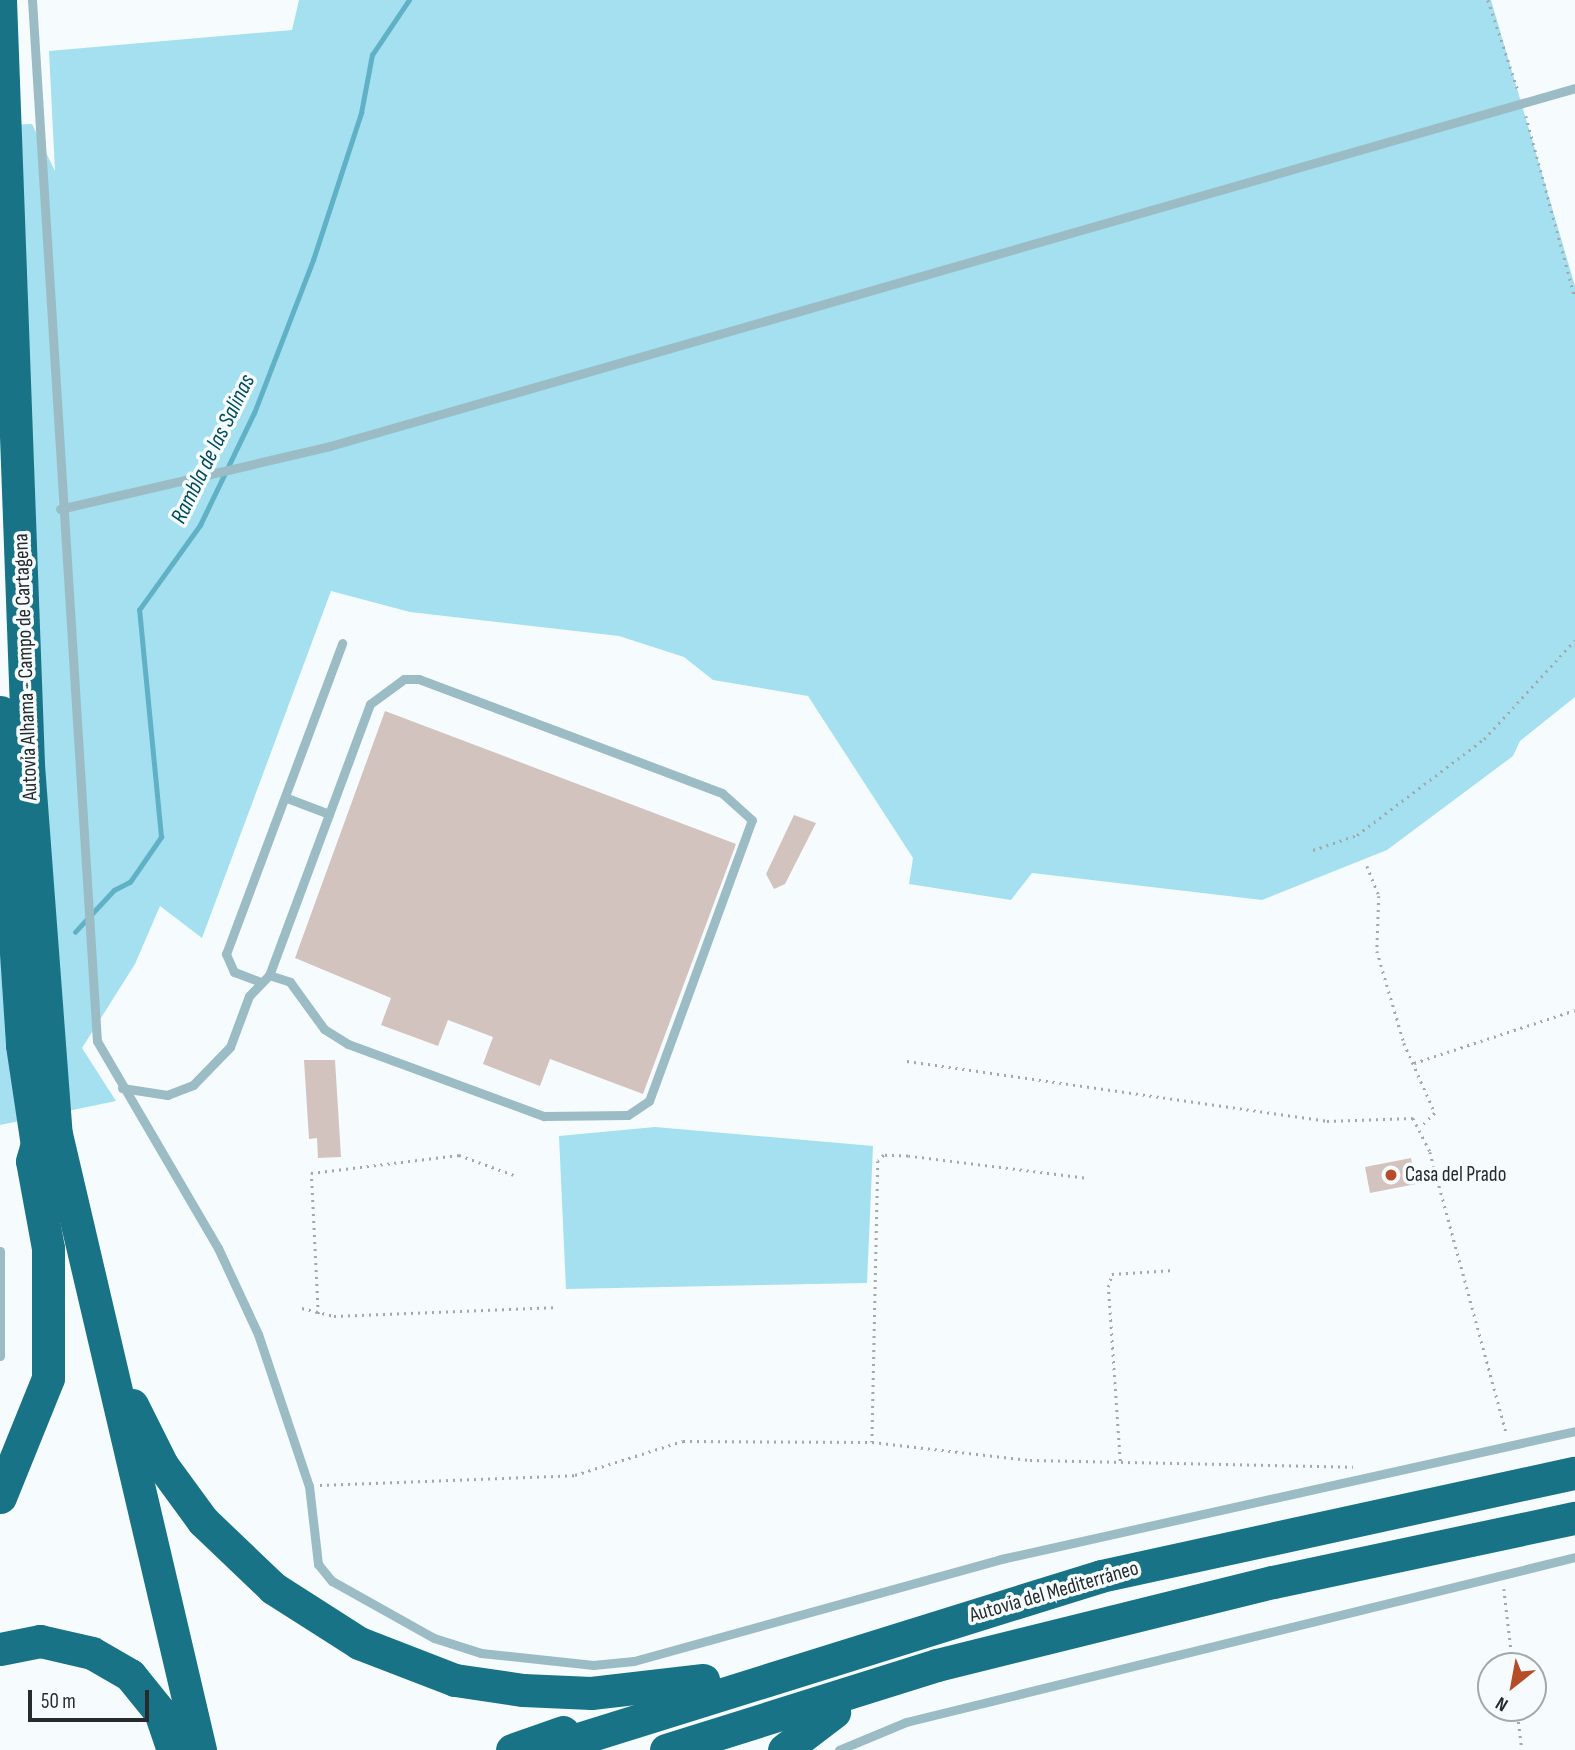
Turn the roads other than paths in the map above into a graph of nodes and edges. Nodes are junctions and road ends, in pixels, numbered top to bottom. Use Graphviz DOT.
graph roads {
  1 [pos="0,0"];
  2 [pos="32,0"];
  3 [pos="1575,88"];
  4 [pos="60,509"];
  5 [pos="342,643"];
  6 [pos="0,712"];
  7 [pos="287,798"];
  8 [pos="329,814"];
  9 [pos="270,975"];
  10 [pos="258,981"];
  11 [pos="122,1088"];
  12 [pos="37,1144"];
  13 [pos="0,1251"];
  14 [pos="98,1330"];
  15 [pos="0,1356"];
  16 [pos="1575,1432"];
  17 [pos="1575,1473"];
  18 [pos="0,1497"];
  19 [pos="1575,1518"];
  20 [pos="1575,1557"];
  21 [pos="1101,1576"];
  22 [pos="1083,1631"];
  23 [pos="0,1649"];
  24 [pos="703,1680"];
  25 [pos="834,1712"];
  26 [pos="173,1750"];
  27 [pos="180,1750"];
  28 [pos="200,1750"];
  29 [pos="513,1750"];
  30 [pos="543,1750"];
  31 [pos="666,1750"];
  32 [pos="718,1750"];
  33 [pos="784,1750"];
  34 [pos="839,1750"];
  1 -- 14 [label="highway, Autovía Alhama - Campo de Cartagena"];
  2 -- 4 [label="lane"];
  3 -- 4 [label="lane"];
  4 -- 11 [label="lane"];
  5 -- 7 [label="lane"];
  6 -- 12 [label="highway, Autovía Alhama - Campo de Cartagena"];
  7 -- 8 [label="lane"];
  7 -- 10 [label="lane"];
  8 -- 9 [label="lane"];
  8 -- 9 [label="lane"];
  9 -- 10 [label="lane"];
  10 -- 11 [label="lane"];
  11 -- 16 [label="lane"];
  12 -- 18 [label="highway"];
  12 -- 27 [label="highway"];
  13 -- 15 [label="lane"];
  14 -- 24 [label="highway"];
  14 -- 28 [label="highway"];
  17 -- 21 [label="highway, Autovía del Mediterráneo"];
  19 -- 22 [label="highway, Autovía del Mediterráneo"];
  20 -- 34 [label="lane"];
  21 -- 24 [label="highway"];
  21 -- 30 [label="highway, Autovía del Mediterráneo"];
  22 -- 25 [label="highway"];
  22 -- 31 [label="highway, Autovía del Mediterráneo"];
  23 -- 26 [label="highway"];
  24 -- 29 [label="highway"];
  25 -- 32 [label="highway"];
  25 -- 33 [label="highway"];
}
